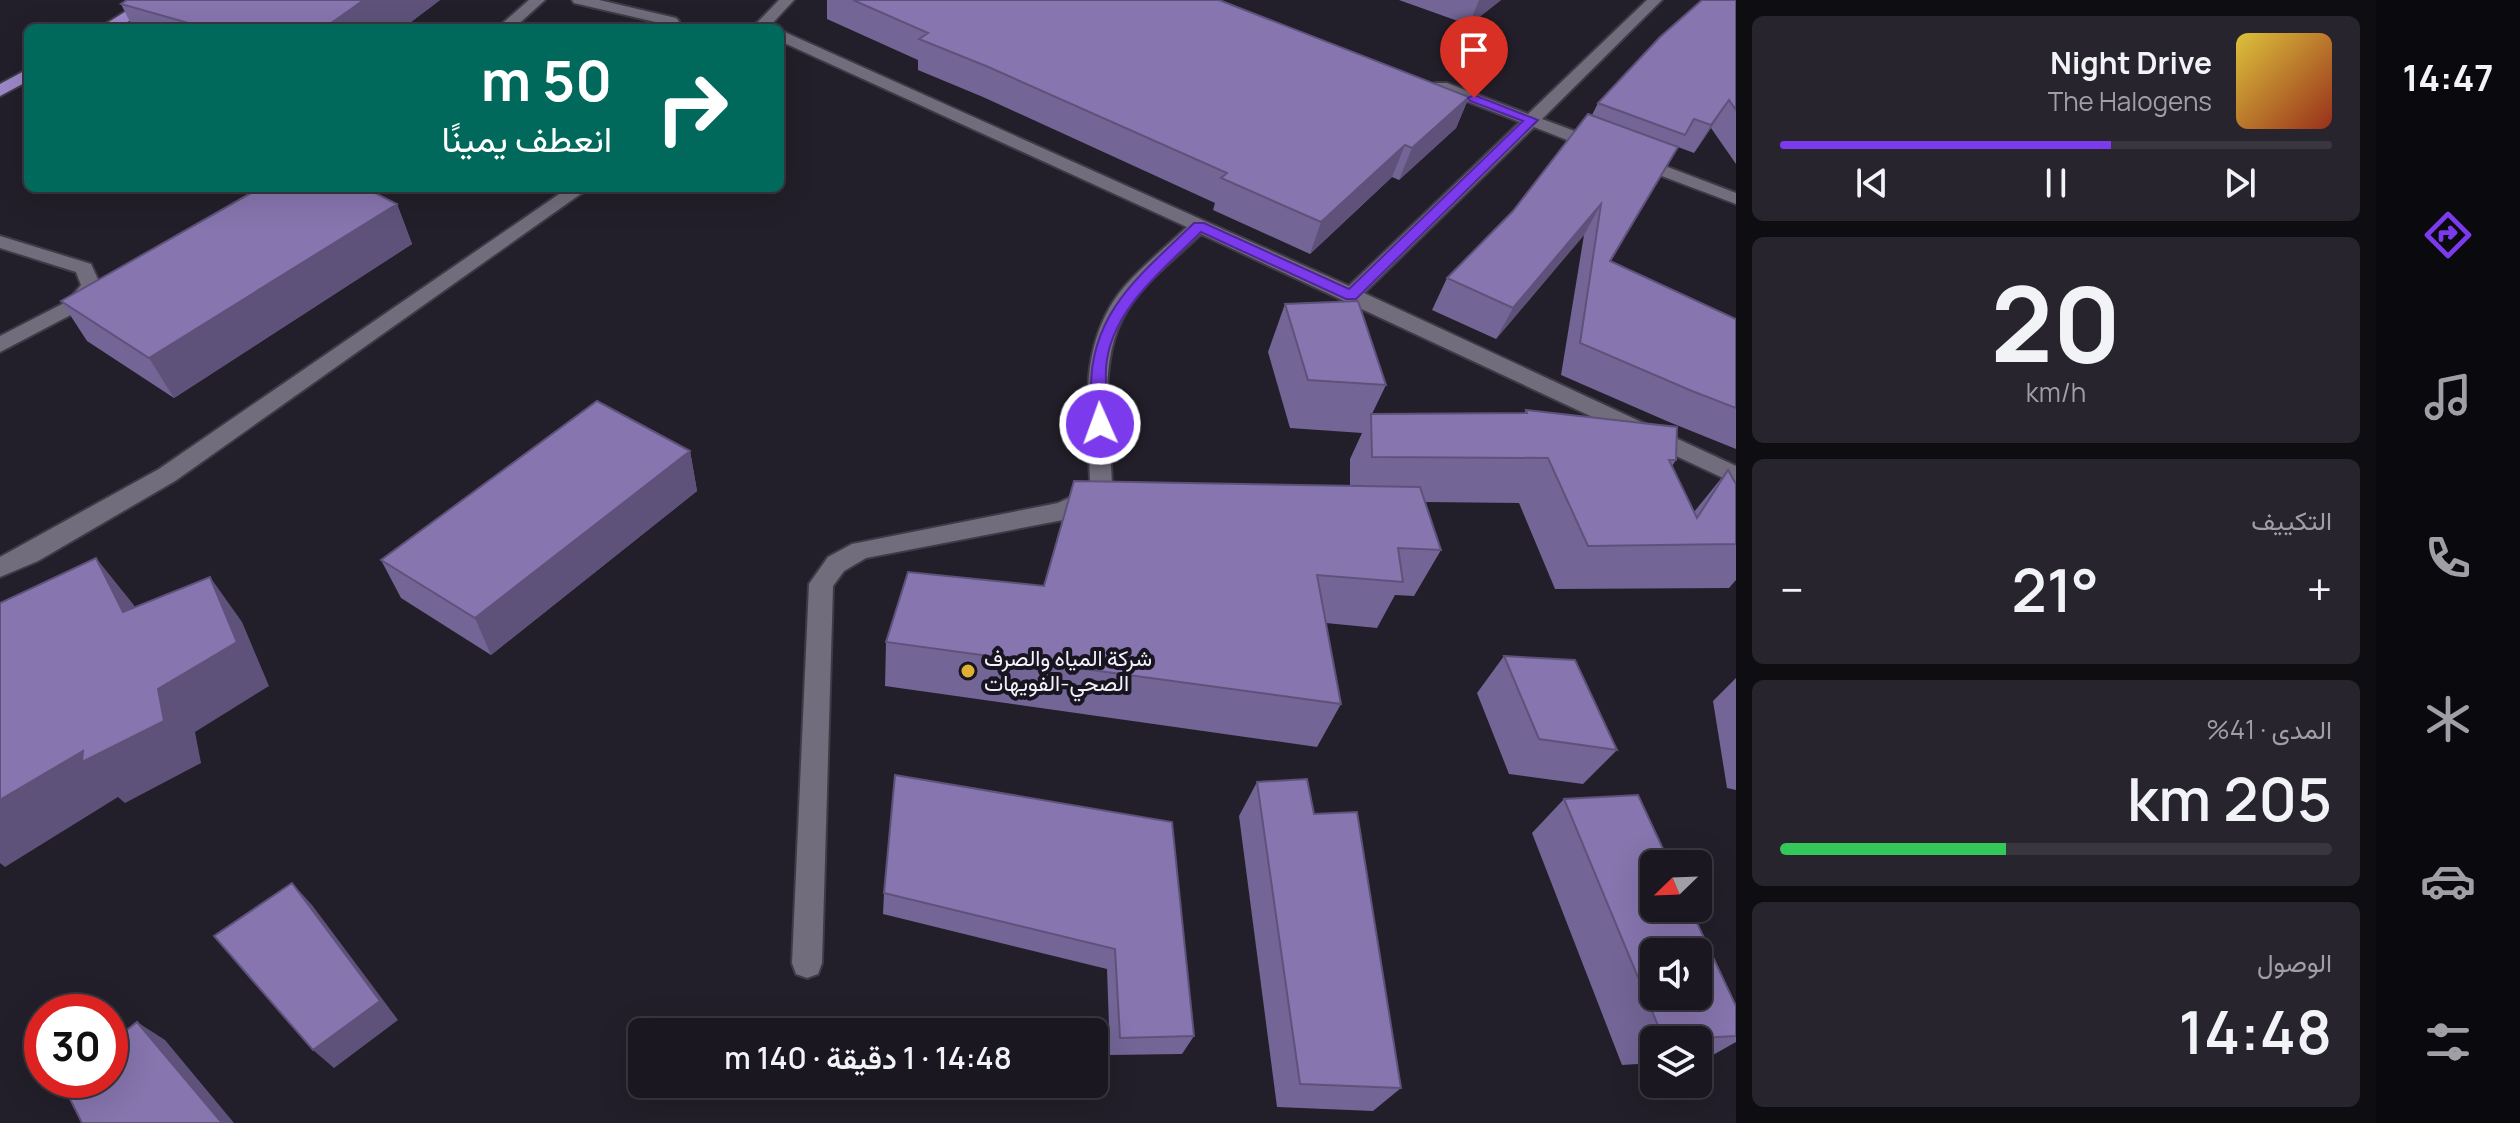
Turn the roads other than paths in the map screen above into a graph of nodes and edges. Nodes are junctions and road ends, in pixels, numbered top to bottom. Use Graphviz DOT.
graph roads {
  1 [pos="155,0"];
  2 [pos="538,0"];
  3 [pos="579,0"];
  4 [pos="787,0"];
  5 [pos="1655,0"];
  6 [pos="114,24"];
  7 [pos="510,24"];
  8 [pos="668,24"];
  9 [pos="766,24"];
  10 [pos="784,37"];
  11 [pos="24,76"];
  12 [pos="1431,82"];
  13 [pos="0,91"];
  14 [pos="1532,120"];
  15 [pos="574,192"];
  16 [pos="1736,199"];
  17 [pos="1199,226"];
  18 [pos="0,242"];
  19 [pos="1351,295"];
  20 [pos="0,345"];
  21 [pos="1736,476"];
  22 [pos="0,568"];
  23 [pos="807,963"];
  1 -- 6 [label="main road"];
  2 -- 7 [label="street"];
  3 -- 8 [label="street"];
  4 -- 9 [label="street"];
  5 -- 14 [label="street"];
  10 -- 17 [label="street"];
  11 -- 13 [label="main road"];
  12 -- 14 [label="street"];
  14 -- 16 [label="street"];
  14 -- 19 [label="street"];
  15 -- 22 [label="street"];
  17 -- 19 [label="street"];
  17 -- 23 [label="street"];
  18 -- 20 [label="street"];
  19 -- 21 [label="street"];
}
